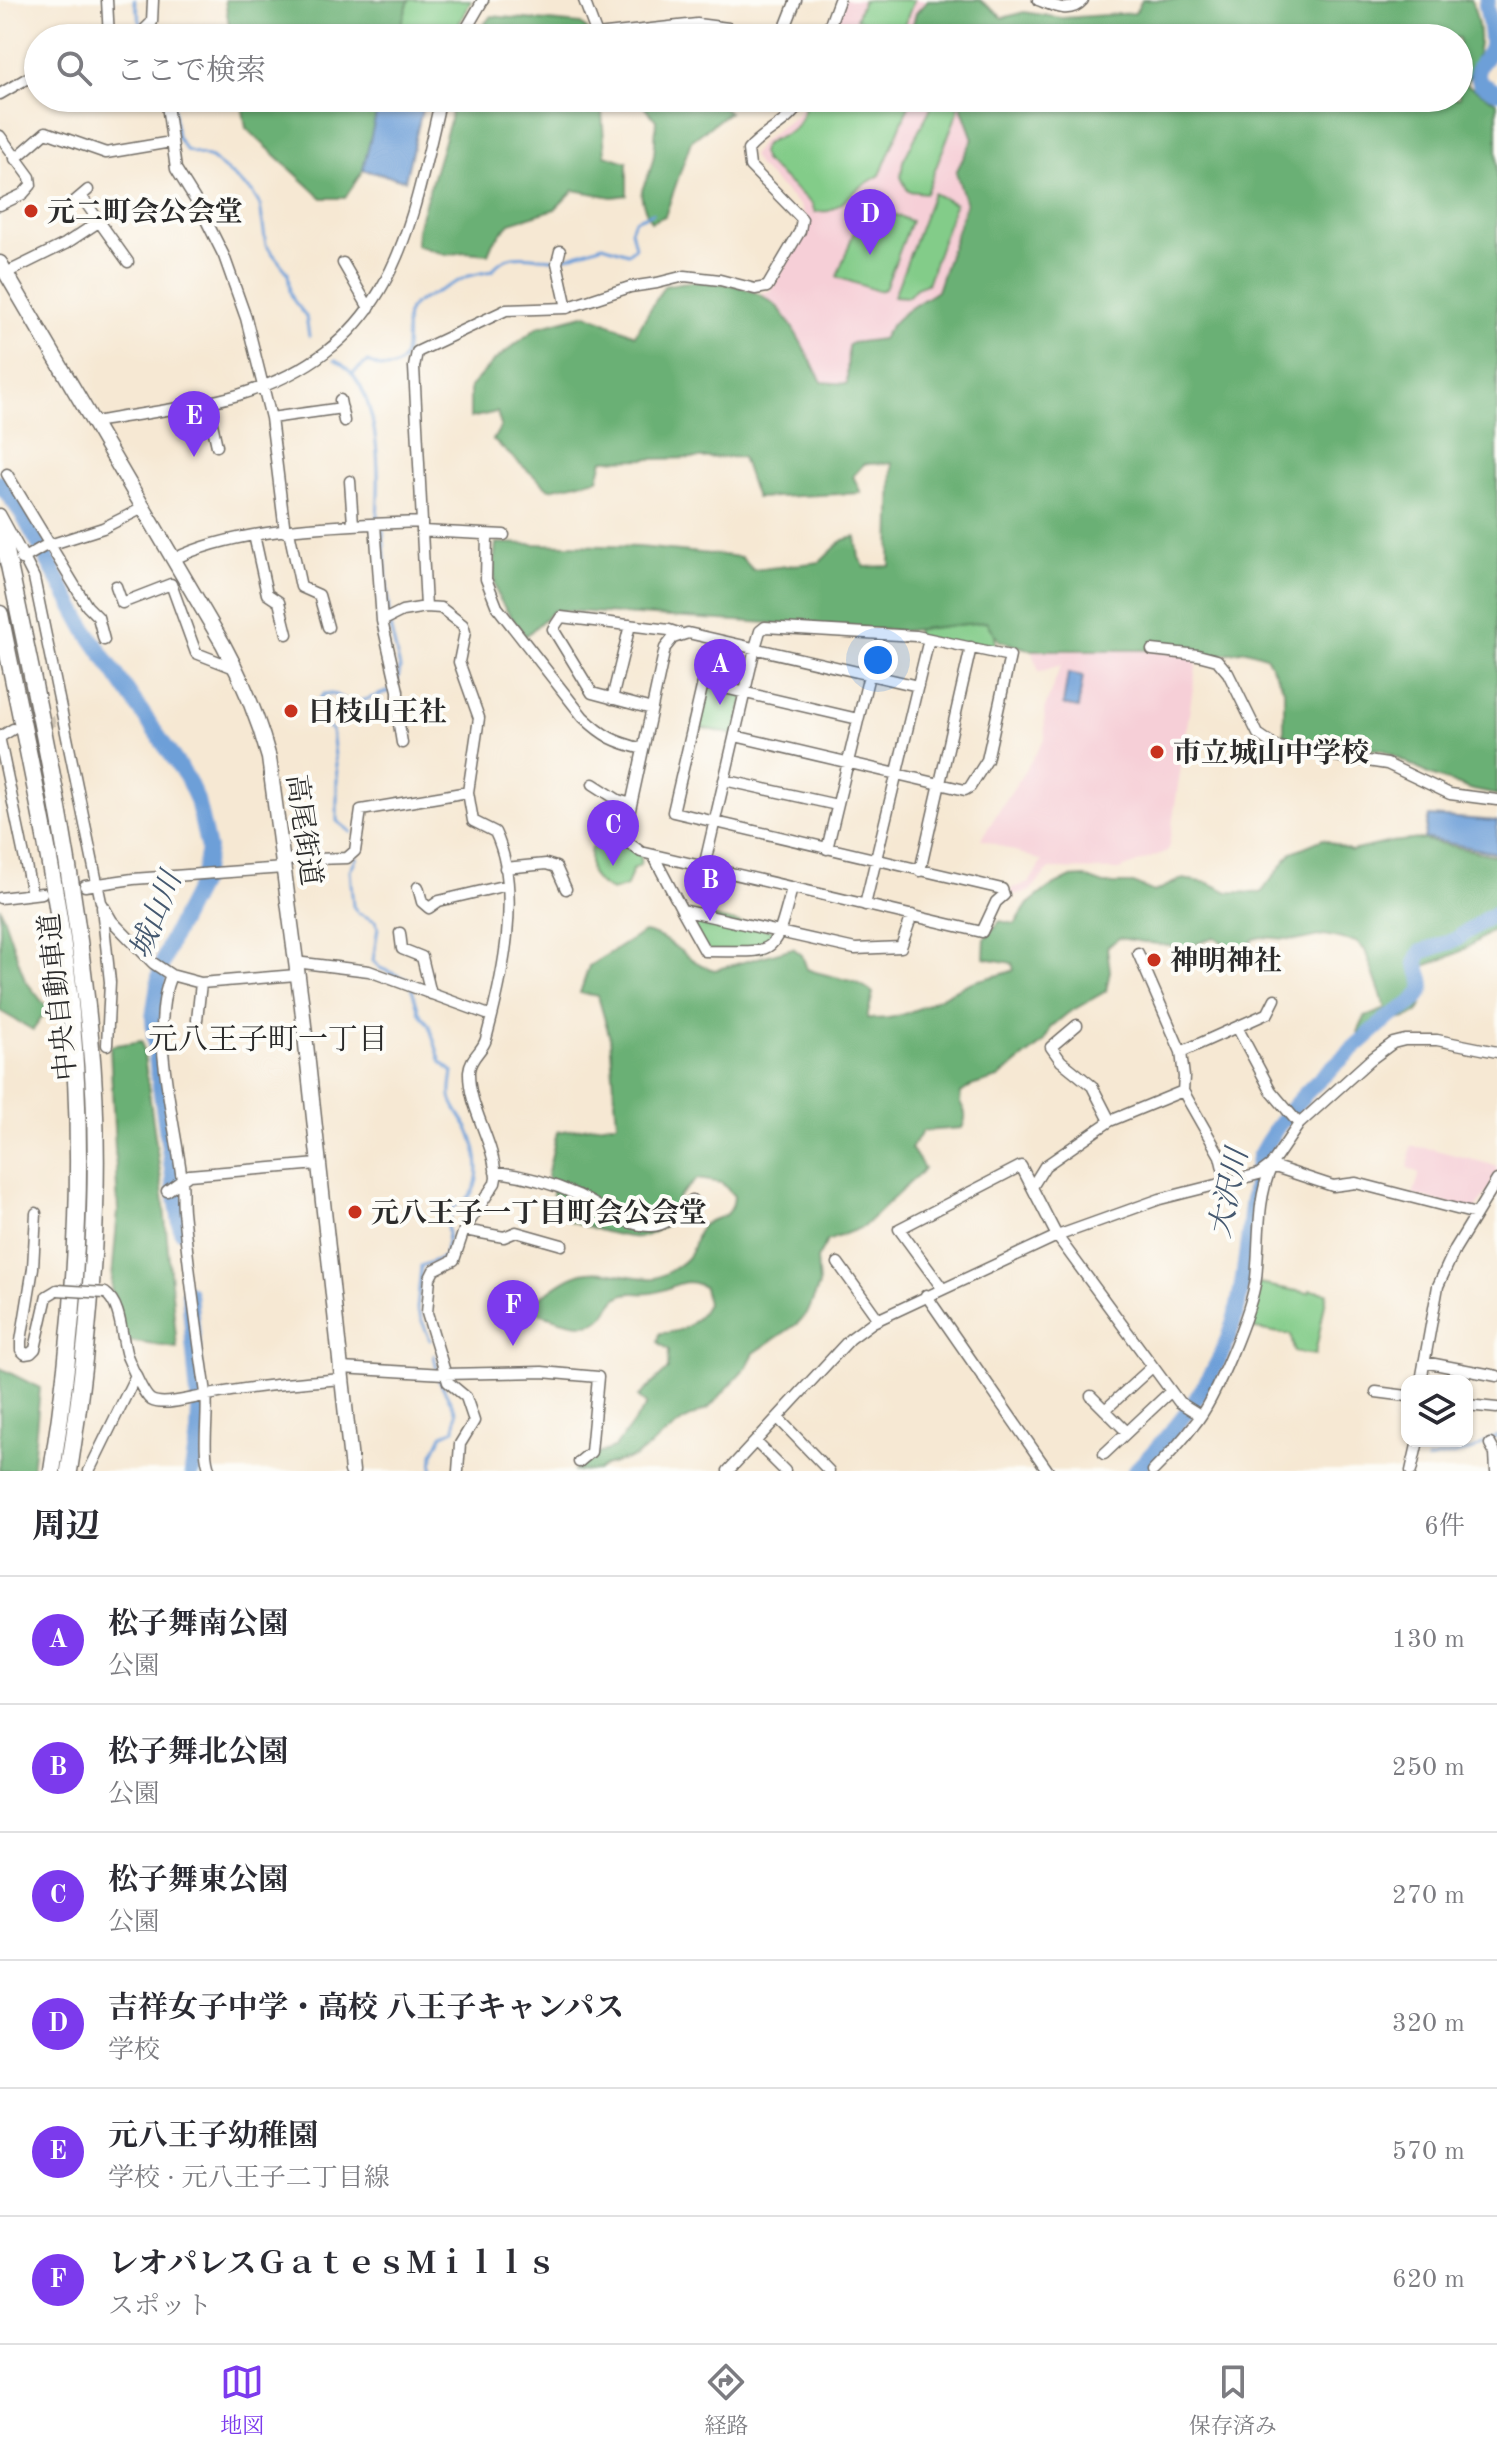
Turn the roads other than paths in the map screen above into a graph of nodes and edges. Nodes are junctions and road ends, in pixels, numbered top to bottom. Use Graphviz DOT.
graph roads {
  1 [pos="107,0"];
  2 [pos="153,0"];
  3 [pos="483,0"];
  4 [pos="584,0"];
  5 [pos="796,0"];
  6 [pos="839,0"];
  7 [pos="1038,0"];
  8 [pos="1083,0"];
  9 [pos="108,24"];
  10 [pos="150,24"];
  11 [pos="469,24"];
  12 [pos="593,24"];
  13 [pos="787,24"];
  14 [pos="830,24"];
  15 [pos="24,80"];
  16 [pos="0,94"];
  17 [pos="168,112"];
  18 [pos="438,112"];
  19 [pos="794,112"];
  20 [pos="0,136"];
  21 [pos="171,142"];
  22 [pos="15,159"];
  23 [pos="0,205"];
  24 [pos="68,207"];
  25 [pos="100,221"];
  26 [pos="559,256"];
  27 [pos="128,262"];
  28 [pos="343,263"];
  29 [pos="3,268"];
  30 [pos="369,308"];
  31 [pos="567,308"];
  32 [pos="263,386"];
  33 [pos="207,401"];
  34 [pos="271,418"];
  35 [pos="344,421"];
  36 [pos="95,422"];
  37 [pos="217,446"];
  38 [pos="7,474"];
  39 [pos="350,481"];
  40 [pos="145,507"];
  41 [pos="0,514"];
  42 [pos="353,524"];
  43 [pos="375,524"];
  44 [pos="422,526"];
  45 [pos="2,532"];
  46 [pos="287,532"];
  47 [pos="254,535"];
  48 [pos="487,535"];
  49 [pos="504,535"];
  50 [pos="46,545"];
  51 [pos="24,557"];
  52 [pos="174,559"];
  53 [pos="116,586"];
  54 [pos="426,607"];
  55 [pos="0,614"];
  56 [pos="387,618"];
  57 [pos="630,625"];
  58 [pos="328,627"];
  59 [pos="287,634"];
  60 [pos="681,634"];
  61 [pos="929,639"];
  62 [pos="104,640"];
  63 [pos="971,647"];
  64 [pos="755,648"];
  65 [pos="1152,650"];
  66 [pos="237,669"];
  67 [pos="869,675"];
  68 [pos="918,686"];
  69 [pos="745,692"];
  70 [pos="612,699"];
  71 [pos="652,709"];
  72 [pos="858,719"];
  73 [pos="13,729"];
  74 [pos="735,736"];
  75 [pos="0,739"];
  76 [pos="402,743"];
  77 [pos="643,749"];
  78 [pos="847,762"];
  79 [pos="897,774"];
  80 [pos="724,780"];
  81 [pos="593,784"];
  82 [pos="940,784"];
  83 [pos="468,792"];
  84 [pos="1497,800"];
  85 [pos="631,804"];
  86 [pos="837,805"];
  87 [pos="715,822"];
  88 [pos="827,849"];
  89 [pos="653,855"];
  90 [pos="876,860"];
  91 [pos="284,864"];
  92 [pos="704,867"];
  93 [pos="505,868"];
  94 [pos="920,871"];
  95 [pos="90,885"];
  96 [pos="507,885"];
  97 [pos="418,887"];
  98 [pos="792,888"];
  99 [pos="566,889"];
  100 [pos="0,898"];
  101 [pos="101,902"];
  102 [pos="865,905"];
  103 [pos="682,910"];
  104 [pos="912,915"];
  105 [pos="780,932"];
  106 [pos="400,933"];
  107 [pos="1138,953"];
  108 [pos="296,969"];
  109 [pos="169,975"];
  110 [pos="201,983"];
  111 [pos="431,994"];
  112 [pos="1275,999"];
  113 [pos="492,1016"];
  114 [pos="197,1020"];
  115 [pos="1077,1025"];
  116 [pos="1237,1027"];
  117 [pos="107,1045"];
  118 [pos="1181,1052"];
  119 [pos="1497,1052"];
  120 [pos="1183,1091"];
  121 [pos="1110,1121"];
  122 [pos="1297,1122"];
  123 [pos="318,1164"];
  124 [pos="1269,1167"];
  125 [pos="495,1172"];
  126 [pos="1497,1180"];
  127 [pos="1226,1181"];
  128 [pos="174,1187"];
  129 [pos="1032,1187"];
  130 [pos="692,1200"];
  131 [pos="36,1213"];
  132 [pos="1476,1214"];
  133 [pos="464,1230"];
  134 [pos="1057,1236"];
  135 [pos="562,1245"];
  136 [pos="838,1263"];
  137 [pos="942,1288"];
  138 [pos="926,1295"];
  139 [pos="878,1319"];
  140 [pos="1424,1362"];
  141 [pos="1152,1367"];
  142 [pos="342,1374"];
  143 [pos="439,1374"];
  144 [pos="136,1375"];
  145 [pos="1422,1375"];
  146 [pos="1497,1376"];
  147 [pos="1171,1391"];
  148 [pos="1376,1392"];
  149 [pos="205,1395"];
  150 [pos="1401,1395"];
  151 [pos="1091,1396"];
  152 [pos="1473,1403"];
  153 [pos="1497,1408"];
  154 [pos="1105,1410"];
  155 [pos="1198,1414"];
  156 [pos="778,1418"];
  157 [pos="1127,1432"];
  158 [pos="756,1442"];
  159 [pos="1490,1444"];
  160 [pos="1417,1447"];
  161 [pos="1104,1454"];
  162 [pos="579,1462"];
  163 [pos="52,1471"];
  164 [pos="69,1471"];
  165 [pos="89,1471"];
  166 [pos="210,1471"];
  167 [pos="352,1471"];
  168 [pos="458,1471"];
  169 [pos="728,1471"];
  170 [pos="785,1471"];
  171 [pos="829,1471"];
  172 [pos="1048,1471"];
  173 [pos="1153,1471"];
  174 [pos="1411,1471"];
  175 [pos="1496,1471"];
  1 -- 9 [label="street"];
  2 -- 10 [label="street"];
  3 -- 11 [label="street"];
  4 -- 12 [label="street"];
  5 -- 13 [label="street"];
  6 -- 14 [label="street"];
  7 -- 8 [label="street"];
  15 -- 16 [label="street"];
  17 -- 21 [label="street"];
  18 -- 30 [label="street"];
  19 -- 31 [label="street"];
  20 -- 22 [label="street"];
  21 -- 22 [label="street"];
  21 -- 32 [label="street"];
  22 -- 23 [label="street"];
  24 -- 25 [label="street"];
  25 -- 27 [label="street"];
  25 -- 29 [label="street"];
  26 -- 31 [label="street"];
  28 -- 30 [label="street"];
  29 -- 36 [label="main road, 高尾街道"];
  30 -- 32 [label="street"];
  31 -- 44 [label="street"];
  32 -- 33 [label="street"];
  32 -- 34 [label="street"];
  33 -- 36 [label="street"];
  33 -- 37 [label="street"];
  34 -- 35 [label="street"];
  34 -- 46 [label="street"];
  36 -- 40 [label="main road, 高尾街道"];
  38 -- 50 [label="street"];
  39 -- 42 [label="street"];
  40 -- 50 [label="street"];
  40 -- 52 [label="main road, 高尾街道"];
  41 -- 51 [label="street"];
  42 -- 43 [label="street"];
  42 -- 46 [label="street"];
  43 -- 44 [label="street"];
  43 -- 56 [label="street"];
  44 -- 48 [label="street"];
  44 -- 54 [label="street"];
  45 -- 164 [label="highway, 中央自動車道"];
  46 -- 47 [label="street"];
  46 -- 58 [label="street"];
  47 -- 52 [label="street"];
  47 -- 59 [label="street"];
  48 -- 49 [label="street"];
  48 -- 77 [label="street"];
  50 -- 51 [label="street"];
  50 -- 62 [label="street"];
  51 -- 95 [label="street"];
  52 -- 66 [label="main road, 高尾街道"];
  53 -- 66 [label="street"];
  54 -- 56 [label="street"];
  54 -- 83 [label="street"];
  55 -- 163 [label="highway, 中央自動車道"];
  56 -- 76 [label="street"];
  57 -- 60 [label="street"];
  57 -- 70 [label="street"];
  57 -- 70 [label="street"];
  60 -- 64 [label="street"];
  60 -- 71 [label="street"];
  61 -- 63 [label="street"];
  61 -- 64 [label="street"];
  61 -- 68 [label="street"];
  63 -- 82 [label="street"];
  63 -- 82 [label="street"];
  64 -- 67 [label="street"];
  64 -- 69 [label="street"];
  65 -- 84 [label="street"];
  66 -- 91 [label="main road, 高尾街道"];
  67 -- 68 [label="street"];
  67 -- 72 [label="street"];
  68 -- 79 [label="street"];
  69 -- 72 [label="street"];
  69 -- 74 [label="street"];
  69 -- 87 [label="street"];
  70 -- 71 [label="street"];
  71 -- 77 [label="street"];
  72 -- 78 [label="street"];
  73 -- 75 [label="street"];
  74 -- 78 [label="street"];
  74 -- 80 [label="street"];
  75 -- 100 [label="street"];
  77 -- 85 [label="street"];
  78 -- 79 [label="street"];
  78 -- 86 [label="street"];
  79 -- 82 [label="street"];
  79 -- 90 [label="street"];
  80 -- 86 [label="street"];
  80 -- 87 [label="street"];
  81 -- 85 [label="street"];
  82 -- 94 [label="street"];
  83 -- 91 [label="street"];
  83 -- 93 [label="street"];
  85 -- 89 [label="street"];
  86 -- 88 [label="street"];
  87 -- 88 [label="street"];
  87 -- 92 [label="street"];
  88 -- 90 [label="street"];
  89 -- 92 [label="street"];
  89 -- 103 [label="street"];
  90 -- 94 [label="street"];
  90 -- 102 [label="street"];
  91 -- 95 [label="street"];
  91 -- 108 [label="main road, 高尾街道"];
  92 -- 98 [label="street"];
  93 -- 96 [label="street"];
  93 -- 99 [label="street"];
  94 -- 104 [label="street"];
  95 -- 101 [label="street"];
  96 -- 97 [label="street"];
  96 -- 113 [label="street"];
  98 -- 102 [label="street"];
  98 -- 105 [label="street"];
  101 -- 109 [label="street"];
  101 -- 117 [label="street"];
  102 -- 104 [label="street"];
  103 -- 105 [label="street"];
  103 -- 105 [label="street"];
  104 -- 105 [label="street"];
  106 -- 111 [label="street"];
  107 -- 118 [label="street"];
  108 -- 110 [label="street"];
  108 -- 111 [label="street"];
  108 -- 123 [label="main road, 高尾街道"];
  109 -- 110 [label="street"];
  109 -- 128 [label="street"];
  110 -- 114 [label="street"];
  111 -- 113 [label="street"];
  112 -- 116 [label="street"];
  113 -- 125 [label="street"];
  115 -- 121 [label="street"];
  116 -- 118 [label="street"];
  116 -- 122 [label="street"];
  118 -- 120 [label="street"];
  119 -- 122 [label="street"];
  120 -- 121 [label="street"];
  120 -- 127 [label="street"];
  121 -- 129 [label="street"];
  122 -- 124 [label="street"];
  123 -- 128 [label="street"];
  123 -- 142 [label="main road, 高尾街道"];
  124 -- 127 [label="street"];
  124 -- 132 [label="street"];
  124 -- 155 [label="street"];
  125 -- 130 [label="street"];
  125 -- 133 [label="street"];
  126 -- 132 [label="street"];
  127 -- 134 [label="street"];
  128 -- 149 [label="street"];
  129 -- 134 [label="street"];
  129 -- 137 [label="street"];
  131 -- 144 [label="street, bridge"];
  132 -- 140 [label="street"];
  133 -- 135 [label="street"];
  133 -- 143 [label="street"];
  134 -- 137 [label="street"];
  134 -- 141 [label="street"];
  136 -- 139 [label="street"];
  137 -- 138 [label="street"];
  138 -- 139 [label="street"];
  138 -- 172 [label="street"];
  139 -- 156 [label="street"];
  140 -- 145 [label="street"];
  140 -- 146 [label="street"];
  141 -- 147 [label="street"];
  141 -- 154 [label="street"];
  142 -- 143 [label="street"];
  142 -- 149 [label="street"];
  142 -- 167 [label="main road, 高尾街道"];
  143 -- 162 [label="street"];
  143 -- 168 [label="street"];
  144 -- 149 [label="street"];
  144 -- 165 [label="street"];
  147 -- 155 [label="street"];
  147 -- 157 [label="street"];
  148 -- 150 [label="street"];
  149 -- 166 [label="street"];
  151 -- 154 [label="street"];
  152 -- 153 [label="street"];
  154 -- 157 [label="street"];
  155 -- 173 [label="street"];
  156 -- 158 [label="street"];
  156 -- 171 [label="street"];
  157 -- 161 [label="street"];
  158 -- 169 [label="street"];
  158 -- 170 [label="street"];
  159 -- 175 [label="street"];
  160 -- 174 [label="street"];
}
